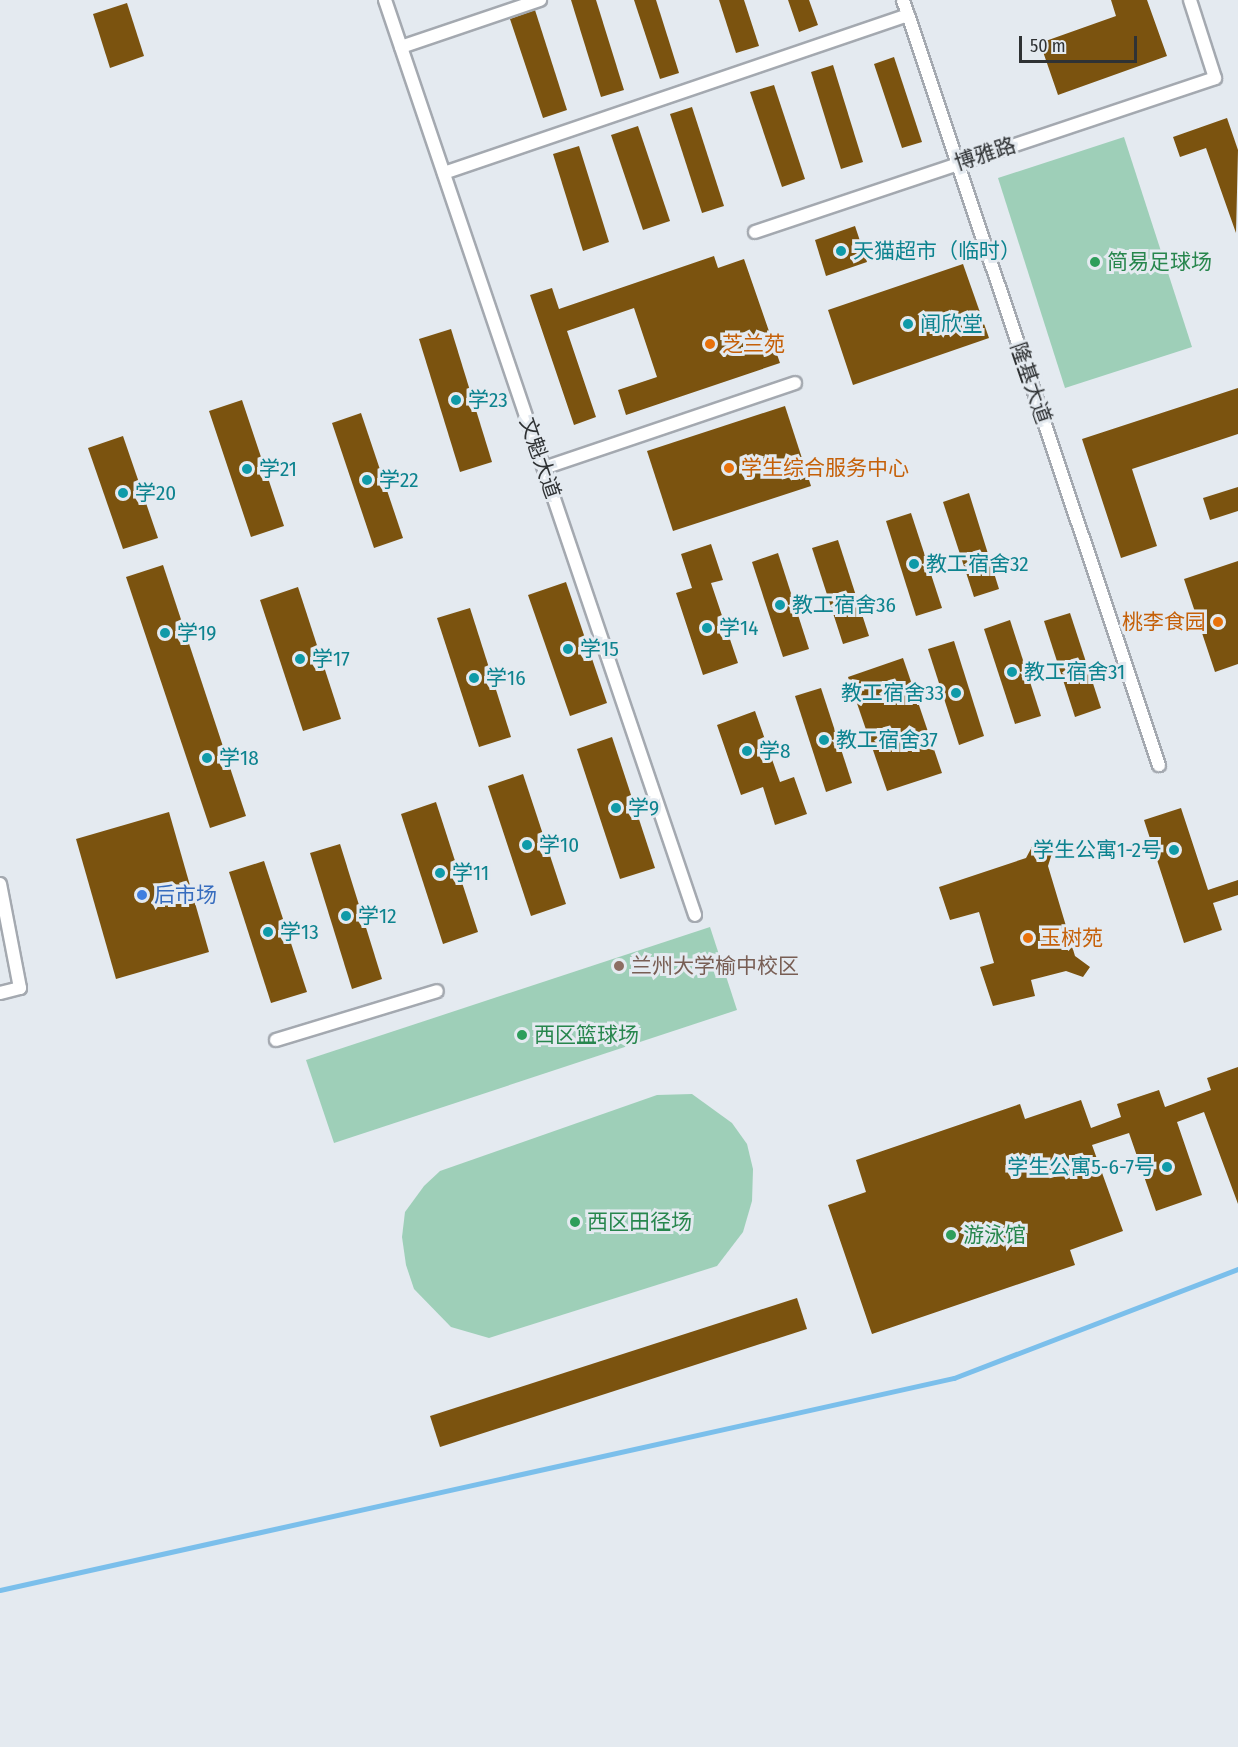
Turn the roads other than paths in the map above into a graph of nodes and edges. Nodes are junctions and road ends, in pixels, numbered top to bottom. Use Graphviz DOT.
graph roads {
  1 [pos="385,0"];
  2 [pos="540,0"];
  3 [pos="903,0"];
  4 [pos="1190,0"];
  5 [pos="908,15"];
  6 [pos="401,47"];
  7 [pos="958,164"];
  8 [pos="444,174"];
  9 [pos="755,232"];
  10 [pos="795,383"];
  11 [pos="544,468"];
  12 [pos="1159,765"];
  13 [pos="0,884"];
  14 [pos="1,899"];
  15 [pos="695,915"];
  16 [pos="437,991"];
  17 [pos="0,993"];
  18 [pos="276,1040"];
  1 -- 6 [label="street, 文魁大道"];
  2 -- 6 [label="street"];
  3 -- 5 [label="street, 隆基大道"];
  4 -- 7 [label="street, 博雅路"];
  5 -- 7 [label="street, 隆基大道"];
  5 -- 8 [label="street"];
  6 -- 8 [label="street, 文魁大道"];
  7 -- 9 [label="street, 博雅路"];
  7 -- 12 [label="street, 隆基大道"];
  8 -- 11 [label="street, 文魁大道"];
  10 -- 11 [label="street"];
  11 -- 15 [label="street, 文魁大道"];
  13 -- 14 [label="street"];
  14 -- 17 [label="street"];
  16 -- 18 [label="street"];
}
